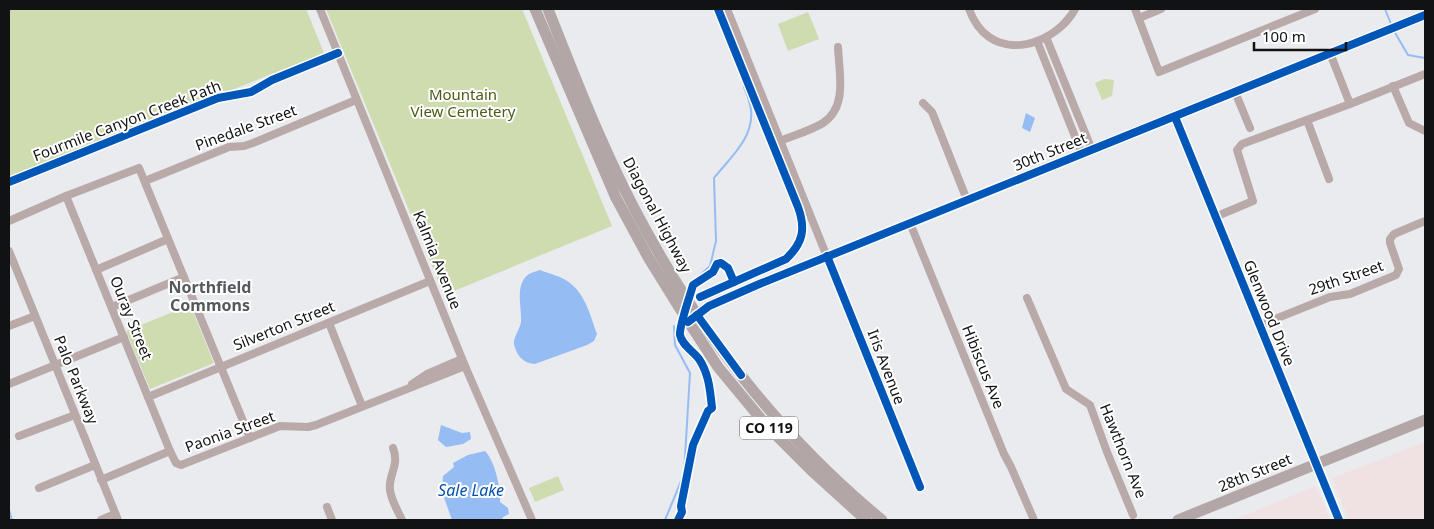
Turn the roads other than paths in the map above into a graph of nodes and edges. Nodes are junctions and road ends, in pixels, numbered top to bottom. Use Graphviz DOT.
graph roads {
  1 [pos="320,9"];
  2 [pos="535,9"];
  3 [pos="548,9"];
  4 [pos="727,9"];
  5 [pos="969,9"];
  6 [pos="1075,9"];
  7 [pos="1135,9"];
  8 [pos="1161,9"];
  9 [pos="1316,9"];
  10 [pos="1425,15"];
  11 [pos="1139,18"];
  12 [pos="1046,37"];
  13 [pos="1037,41"];
  14 [pos="838,48"];
  15 [pos="1330,53"];
  16 [pos="1425,74"];
  17 [pos="1393,86"];
  18 [pos="1235,92"];
  19 [pos="356,100"];
  20 [pos="923,103"];
  21 [pos="1350,104"];
  22 [pos="1175,117"];
  23 [pos="1307,120"];
  24 [pos="1250,128"];
  25 [pos="1425,131"];
  26 [pos="780,142"];
  27 [pos="1092,150"];
  28 [pos="1082,154"];
  29 [pos="606,163"];
  30 [pos="1329,179"];
  31 [pos="145,181"];
  32 [pos="66,196"];
  33 [pos="966,200"];
  34 [pos="1216,217"];
  35 [pos="9,221"];
  36 [pos="1425,221"];
  37 [pos="910,223"];
  38 [pos="168,239"];
  39 [pos="9,251"];
  40 [pos="827,256"];
  41 [pos="96,270"];
  42 [pos="184,277"];
  43 [pos="430,281"];
  44 [pos="1027,298"];
  45 [pos="112,307"];
  46 [pos="35,316"];
  47 [pos="693,318"];
  48 [pos="329,323"];
  49 [pos="1260,325"];
  50 [pos="9,326"];
  51 [pos="124,337"];
  52 [pos="464,363"];
  53 [pos="55,366"];
  54 [pos="221,367"];
  55 [pos="9,384"];
  56 [pos="148,396"];
  57 [pos="362,406"];
  58 [pos="75,414"];
  59 [pos="1425,420"];
  60 [pos="20,436"];
  61 [pos="250,438"];
  62 [pos="393,448"];
  63 [pos="170,451"];
  64 [pos="95,465"];
  65 [pos="1316,465"];
  66 [pos="101,480"];
  67 [pos="920,487"];
  68 [pos="38,488"];
  69 [pos="327,507"];
  70 [pos="1133,514"];
  71 [pos="117,517"];
  72 [pos="101,520"];
  73 [pos="332,520"];
  74 [pos="402,520"];
  75 [pos="532,520"];
  76 [pos="866,520"];
  77 [pos="882,520"];
  78 [pos="1034,520"];
  79 [pos="1178,520"];
  80 [pos="1339,520"];
  1 -- 19 [label="street, Kalmia Avenue"];
  2 -- 29 [label="highway, Diagonal Highway / CO 119"];
  3 -- 29 [label="highway, Diagonal Highway / CO 119"];
  4 -- 26 [label="street, Iris Avenue"];
  5 -- 13 [label="street"];
  6 -- 12 [label="street"];
  7 -- 11 [label="street"];
  8 -- 11 [label="street"];
  9 -- 11 [label="street"];
  10 -- 15 [label="main road, 30th Street"];
  12 -- 13 [label="street"];
  12 -- 27 [label="street"];
  13 -- 28 [label="street"];
  14 -- 26 [label="street"];
  15 -- 18 [label="main road, 30th Street"];
  15 -- 21 [label="street"];
  16 -- 17 [label="street"];
  17 -- 21 [label="street"];
  17 -- 25 [label="street"];
  18 -- 22 [label="main road, 30th Street"];
  18 -- 24 [label="street"];
  19 -- 31 [label="street, Pinedale Street"];
  19 -- 43 [label="street, Kalmia Avenue"];
  20 -- 33 [label="street"];
  21 -- 23 [label="street"];
  22 -- 27 [label="main road, 30th Street"];
  22 -- 34 [label="street, Glenwood Drive"];
  23 -- 30 [label="street"];
  23 -- 34 [label="street"];
  26 -- 40 [label="street, Iris Avenue"];
  27 -- 28 [label="main road, 30th Street"];
  28 -- 33 [label="main road, 30th Street"];
  29 -- 47 [label="highway, Diagonal Highway / CO 119"];
  31 -- 32 [label="street"];
  31 -- 38 [label="street"];
  32 -- 35 [label="street"];
  32 -- 41 [label="street, Ouray Street"];
  33 -- 37 [label="main road, 30th Street"];
  34 -- 49 [label="street, Glenwood Drive"];
  36 -- 49 [label="street, 29th Street"];
  37 -- 40 [label="main road, 30th Street"];
  37 -- 78 [label="street, Hibiscus Ave"];
  38 -- 41 [label="street"];
  38 -- 42 [label="street"];
  39 -- 46 [label="street, Palo Parkway"];
  40 -- 47 [label="main road, 30th Street"];
  40 -- 67 [label="street, Iris Avenue"];
  41 -- 45 [label="street, Ouray Street"];
  42 -- 45 [label="street"];
  42 -- 54 [label="street"];
  43 -- 48 [label="street, Silverton Street"];
  43 -- 52 [label="street, Kalmia Avenue"];
  44 -- 70 [label="street, Hawthorn Ave"];
  45 -- 51 [label="street, Ouray Street"];
  46 -- 50 [label="street"];
  46 -- 53 [label="street, Palo Parkway"];
  47 -- 76 [label="highway, Diagonal Highway / CO 119"];
  47 -- 77 [label="highway, Diagonal Highway / CO 119"];
  48 -- 54 [label="street, Silverton Street"];
  48 -- 57 [label="street"];
  49 -- 65 [label="street, Glenwood Drive"];
  51 -- 53 [label="street"];
  51 -- 56 [label="street, Ouray Street"];
  52 -- 57 [label="street, Paonia Street"];
  52 -- 75 [label="street, Kalmia Avenue"];
  53 -- 55 [label="street"];
  53 -- 58 [label="street, Palo Parkway"];
  54 -- 56 [label="street, Silverton Street"];
  54 -- 61 [label="street"];
  56 -- 63 [label="street, Ouray Street"];
  57 -- 61 [label="street, Paonia Street"];
  58 -- 60 [label="street"];
  58 -- 64 [label="street, Palo Parkway"];
  59 -- 65 [label="highway, 28th Street"];
  61 -- 63 [label="street, Paonia Street"];
  62 -- 74 [label="street"];
  63 -- 66 [label="street, Paonia Street"];
  64 -- 66 [label="street, Palo Parkway"];
  64 -- 68 [label="street"];
  65 -- 79 [label="highway, 28th Street"];
  65 -- 80 [label="street, Glenwood Drive"];
  66 -- 71 [label="street, Palo Parkway"];
  69 -- 73 [label="street"];
  71 -- 72 [label="street"];
}
